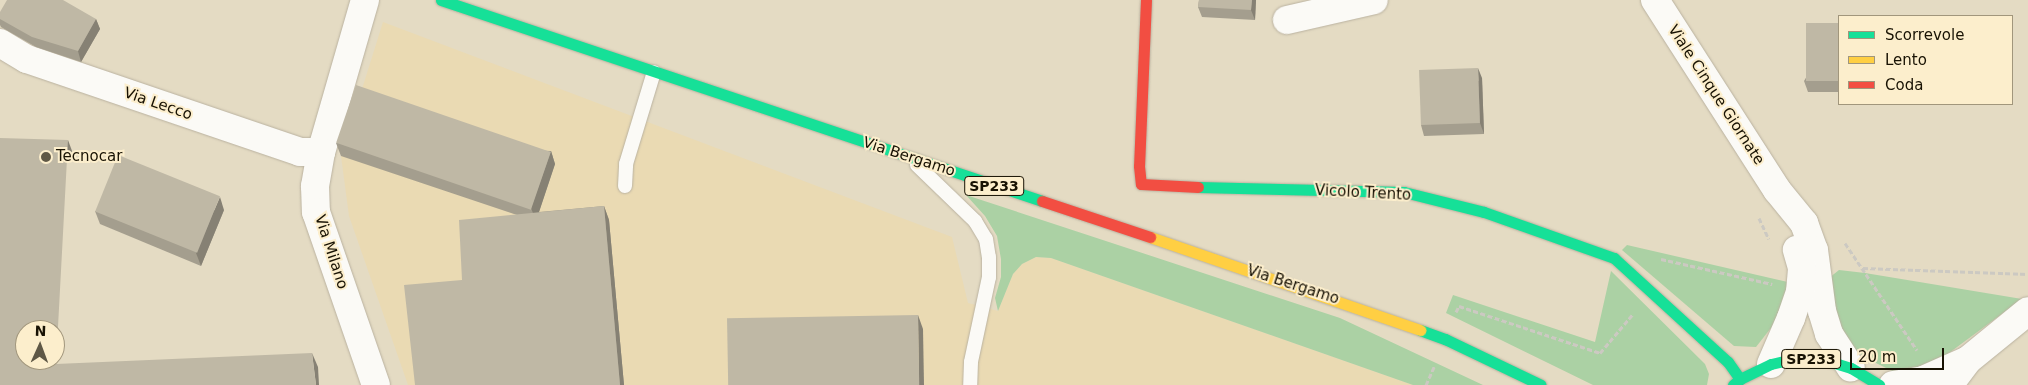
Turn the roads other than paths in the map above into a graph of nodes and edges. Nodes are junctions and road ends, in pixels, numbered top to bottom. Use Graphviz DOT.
graph roads {
  1 [pos="365,0"];
  2 [pos="441,0"];
  3 [pos="1146,0"];
  4 [pos="1374,0"];
  5 [pos="1655,0"];
  6 [pos="1287,20"];
  7 [pos="0,43"];
  8 [pos="654,72"];
  9 [pos="321,152"];
  10 [pos="910,158"];
  11 [pos="625,186"];
  12 [pos="1777,190"];
  13 [pos="2028,311"];
  14 [pos="1968,360"];
  15 [pos="1771,364"];
  16 [pos="1851,368"];
  17 [pos="1737,382"];
  18 [pos="376,385"];
  19 [pos="970,385"];
  20 [pos="1541,385"];
  21 [pos="1879,385"];
  22 [pos="1892,385"];
  23 [pos="1949,385"];
  1 -- 9 [label="street, Via Milano"];
  2 -- 8 [label="main road, Via Bergamo / SP233"];
  3 -- 17 [label="main road, Vicolo Trento"];
  4 -- 6 [label="street"];
  5 -- 12 [label="street, Viale Cinque Giornate"];
  7 -- 9 [label="street, Via Lecco"];
  8 -- 10 [label="main road, Via Bergamo / SP233"];
  8 -- 11 [label="lane"];
  9 -- 18 [label="street, Via Milano"];
  10 -- 19 [label="lane"];
  10 -- 20 [label="main road, Via Bergamo / SP233"];
  12 -- 15 [label="street, Viale Cinque Giornate"];
  12 -- 16 [label="street, Viale Cinque Giornate"];
  13 -- 14 [label="street"];
  14 -- 22 [label="street"];
  14 -- 23 [label="street"];
  15 -- 16 [label="main road, SP233"];
  15 -- 17 [label="main road, SP233"];
  16 -- 21 [label="main road, SP233"];
}
